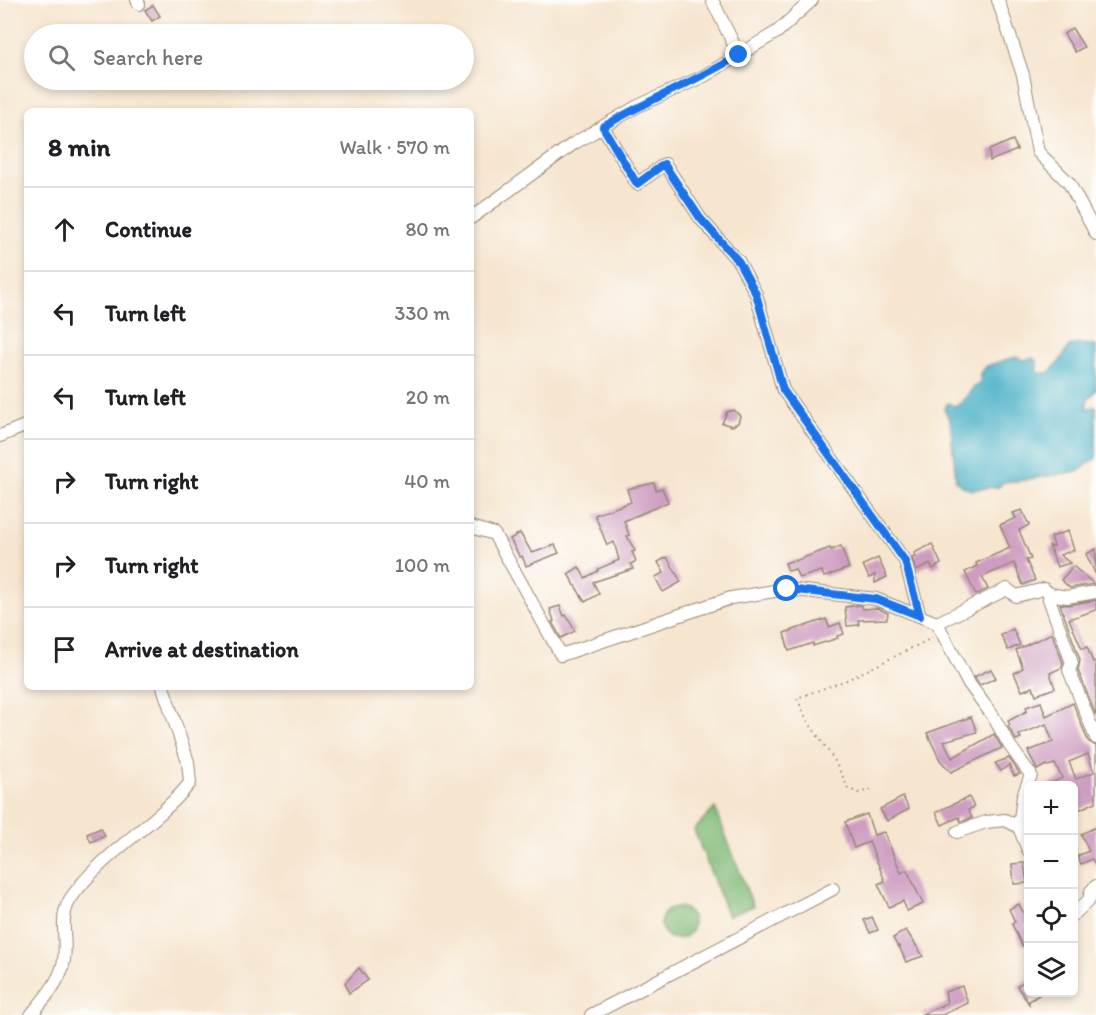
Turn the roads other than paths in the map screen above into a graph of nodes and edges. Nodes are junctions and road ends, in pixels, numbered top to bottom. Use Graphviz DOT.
graph roads {
  1 [pos="712,0"];
  2 [pos="812,0"];
  3 [pos="998,0"];
  4 [pos="739,55"];
  5 [pos="603,127"];
  6 [pos="474,216"];
  7 [pos="1096,234"];
  8 [pos="24,426"];
  9 [pos="0,436"];
  10 [pos="474,528"];
  11 [pos="1096,592"];
  12 [pos="1050,594"];
  13 [pos="920,616"];
  14 [pos="940,627"];
  15 [pos="164,690"];
  16 [pos="1096,738"];
  17 [pos="1019,827"];
  18 [pos="957,832"];
  19 [pos="1024,838"];
  20 [pos="1096,886"];
  21 [pos="833,889"];
  22 [pos="1078,910"];
  23 [pos="31,1015"];
  24 [pos="591,1015"];
  1 -- 4 [label="street"];
  2 -- 4 [label="street"];
  3 -- 7 [label="street"];
  4 -- 5 [label="street"];
  5 -- 6 [label="street"];
  5 -- 13 [label="street"];
  8 -- 9 [label="street"];
  10 -- 13 [label="street"];
  11 -- 12 [label="street"];
  12 -- 14 [label="street"];
  12 -- 16 [label="street"];
  13 -- 14 [label="street"];
  14 -- 17 [label="street"];
  15 -- 23 [label="street"];
  17 -- 18 [label="street"];
  17 -- 19 [label="street"];
  20 -- 22 [label="street"];
  21 -- 24 [label="street"];
}
